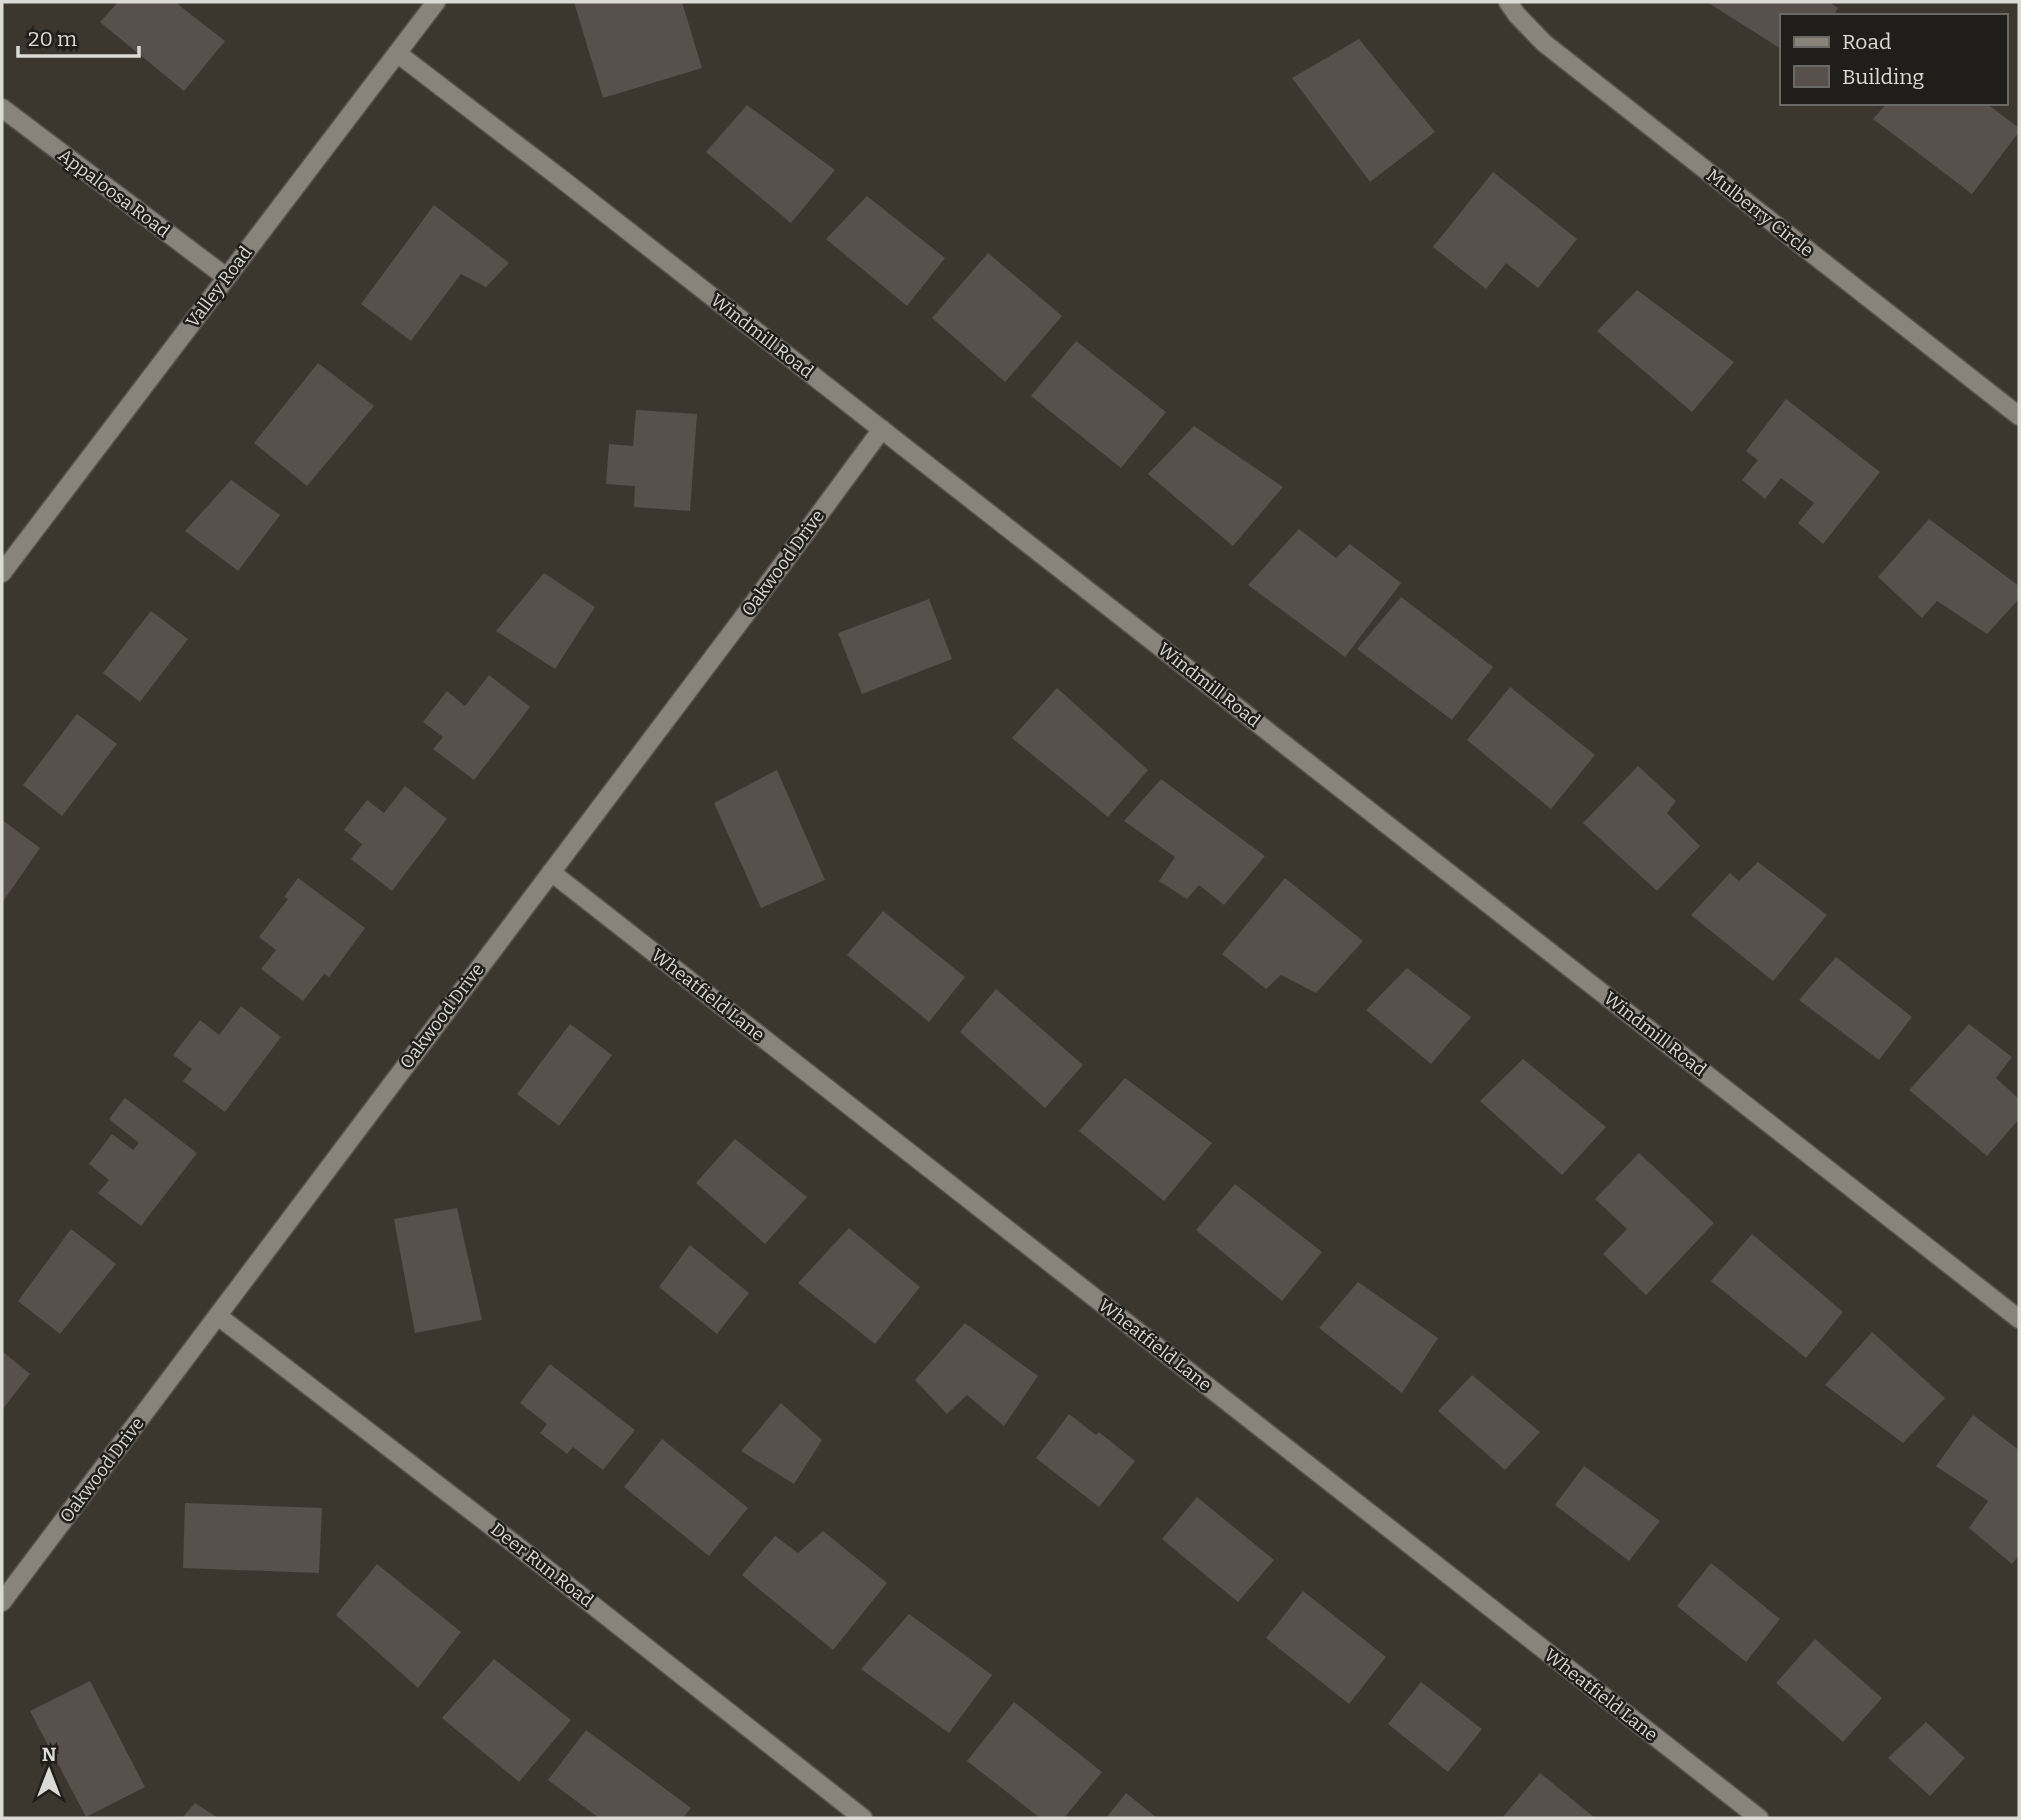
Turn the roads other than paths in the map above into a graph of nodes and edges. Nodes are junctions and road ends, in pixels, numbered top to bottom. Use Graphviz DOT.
graph roads {
  1 [pos="436,2"];
  2 [pos="1508,2"];
  3 [pos="397,53"];
  4 [pos="2,108"];
  5 [pos="226,277"];
  6 [pos="2019,416"];
  7 [pos="882,429"];
  8 [pos="2,573"];
  9 [pos="551,872"];
  10 [pos="218,1316"];
  11 [pos="2019,1319"];
  12 [pos="2,1602"];
  13 [pos="863,1818"];
  14 [pos="1759,1818"];
  1 -- 3 [label="street, Valley Road"];
  2 -- 6 [label="street, Mulberry Circle"];
  3 -- 5 [label="street, Valley Road"];
  3 -- 7 [label="street, Windmill Road"];
  4 -- 5 [label="street, Appaloosa Road"];
  5 -- 8 [label="street, Valley Road"];
  7 -- 9 [label="street, Oakwood Drive"];
  7 -- 11 [label="street, Windmill Road"];
  9 -- 10 [label="street, Oakwood Drive"];
  9 -- 14 [label="street, Wheatfield Lane"];
  10 -- 12 [label="street, Oakwood Drive"];
  10 -- 13 [label="street, Deer Run Road"];
}
